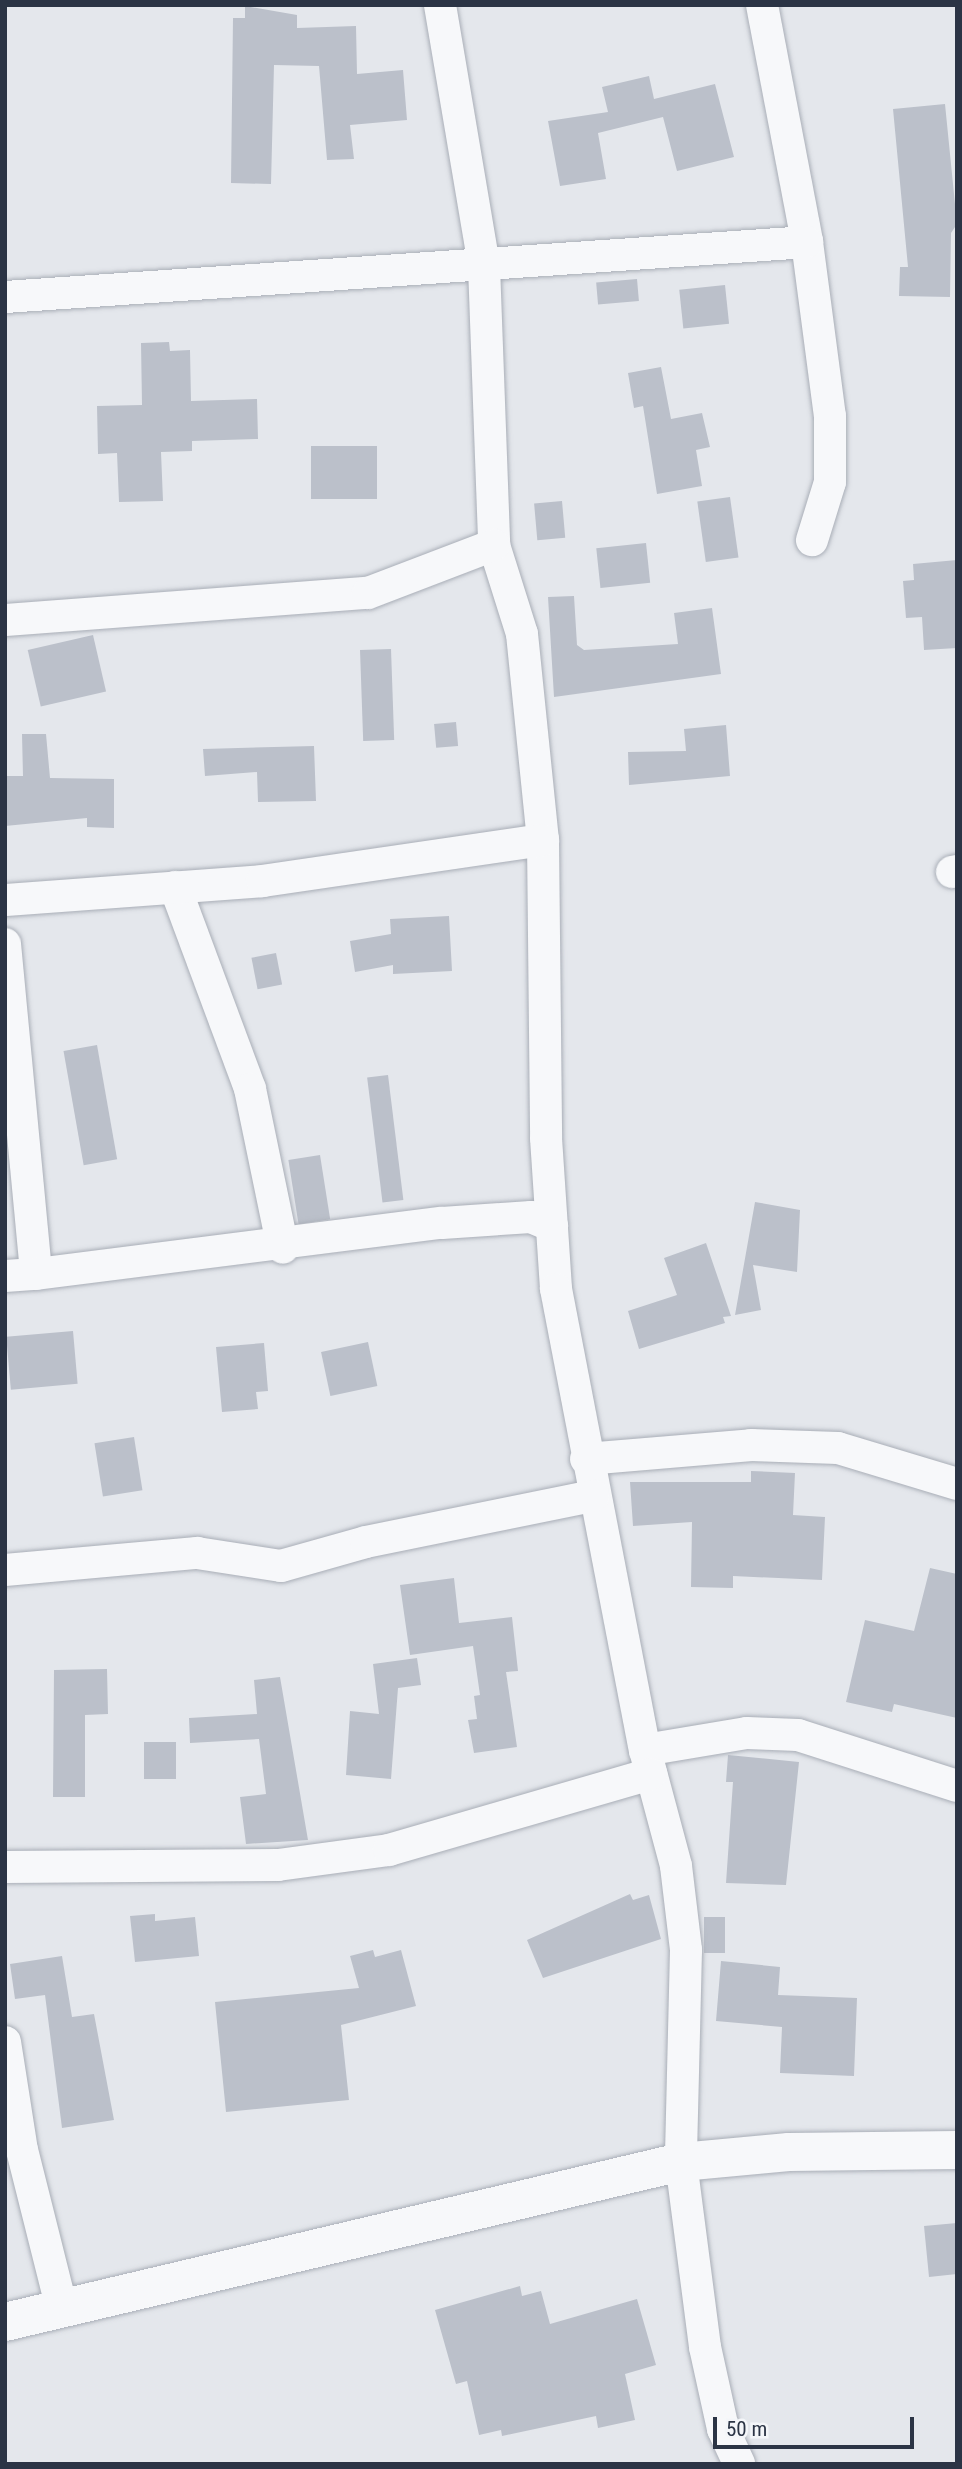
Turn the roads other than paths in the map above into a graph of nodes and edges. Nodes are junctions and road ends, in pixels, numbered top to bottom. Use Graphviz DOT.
graph roads {
  1 [pos="440,5"];
  2 [pos="762,5"];
  3 [pos="807,242"];
  4 [pos="484,265"];
  5 [pos="5,297"];
  6 [pos="812,540"];
  7 [pos="494,545"];
  8 [pos="5,620"];
  9 [pos="543,840"];
  10 [pos="175,887"];
  11 [pos="5,900"];
  12 [pos="5,944"];
  13 [pos="552,1226"];
  14 [pos="283,1248"];
  15 [pos="36,1275"];
  16 [pos="5,1276"];
  17 [pos="586,1460"];
  18 [pos="957,1484"];
  19 [pos="593,1496"];
  20 [pos="5,1570"];
  21 [pos="648,1762"];
  22 [pos="957,1786"];
  23 [pos="5,1867"];
  24 [pos="5,2042"];
  25 [pos="957,2150"];
  26 [pos="681,2162"];
  27 [pos="62,2309"];
  28 [pos="5,2322"];
  29 [pos="739,2464"];
  1 -- 4 [label="street"];
  2 -- 3 [label="street"];
  3 -- 4 [label="street"];
  3 -- 6 [label="street"];
  4 -- 5 [label="street"];
  4 -- 7 [label="street"];
  7 -- 8 [label="street"];
  7 -- 9 [label="street"];
  9 -- 10 [label="street"];
  9 -- 13 [label="street"];
  10 -- 11 [label="street"];
  10 -- 14 [label="street"];
  12 -- 15 [label="street"];
  13 -- 14 [label="street"];
  13 -- 17 [label="street"];
  14 -- 15 [label="street"];
  15 -- 16 [label="street"];
  17 -- 18 [label="street"];
  17 -- 19 [label="street"];
  19 -- 20 [label="street"];
  19 -- 21 [label="street"];
  21 -- 22 [label="street"];
  21 -- 23 [label="street"];
  21 -- 26 [label="street"];
  24 -- 27 [label="street"];
  25 -- 26 [label="street"];
  26 -- 27 [label="street"];
  26 -- 29 [label="street"];
  27 -- 28 [label="street"];
}
